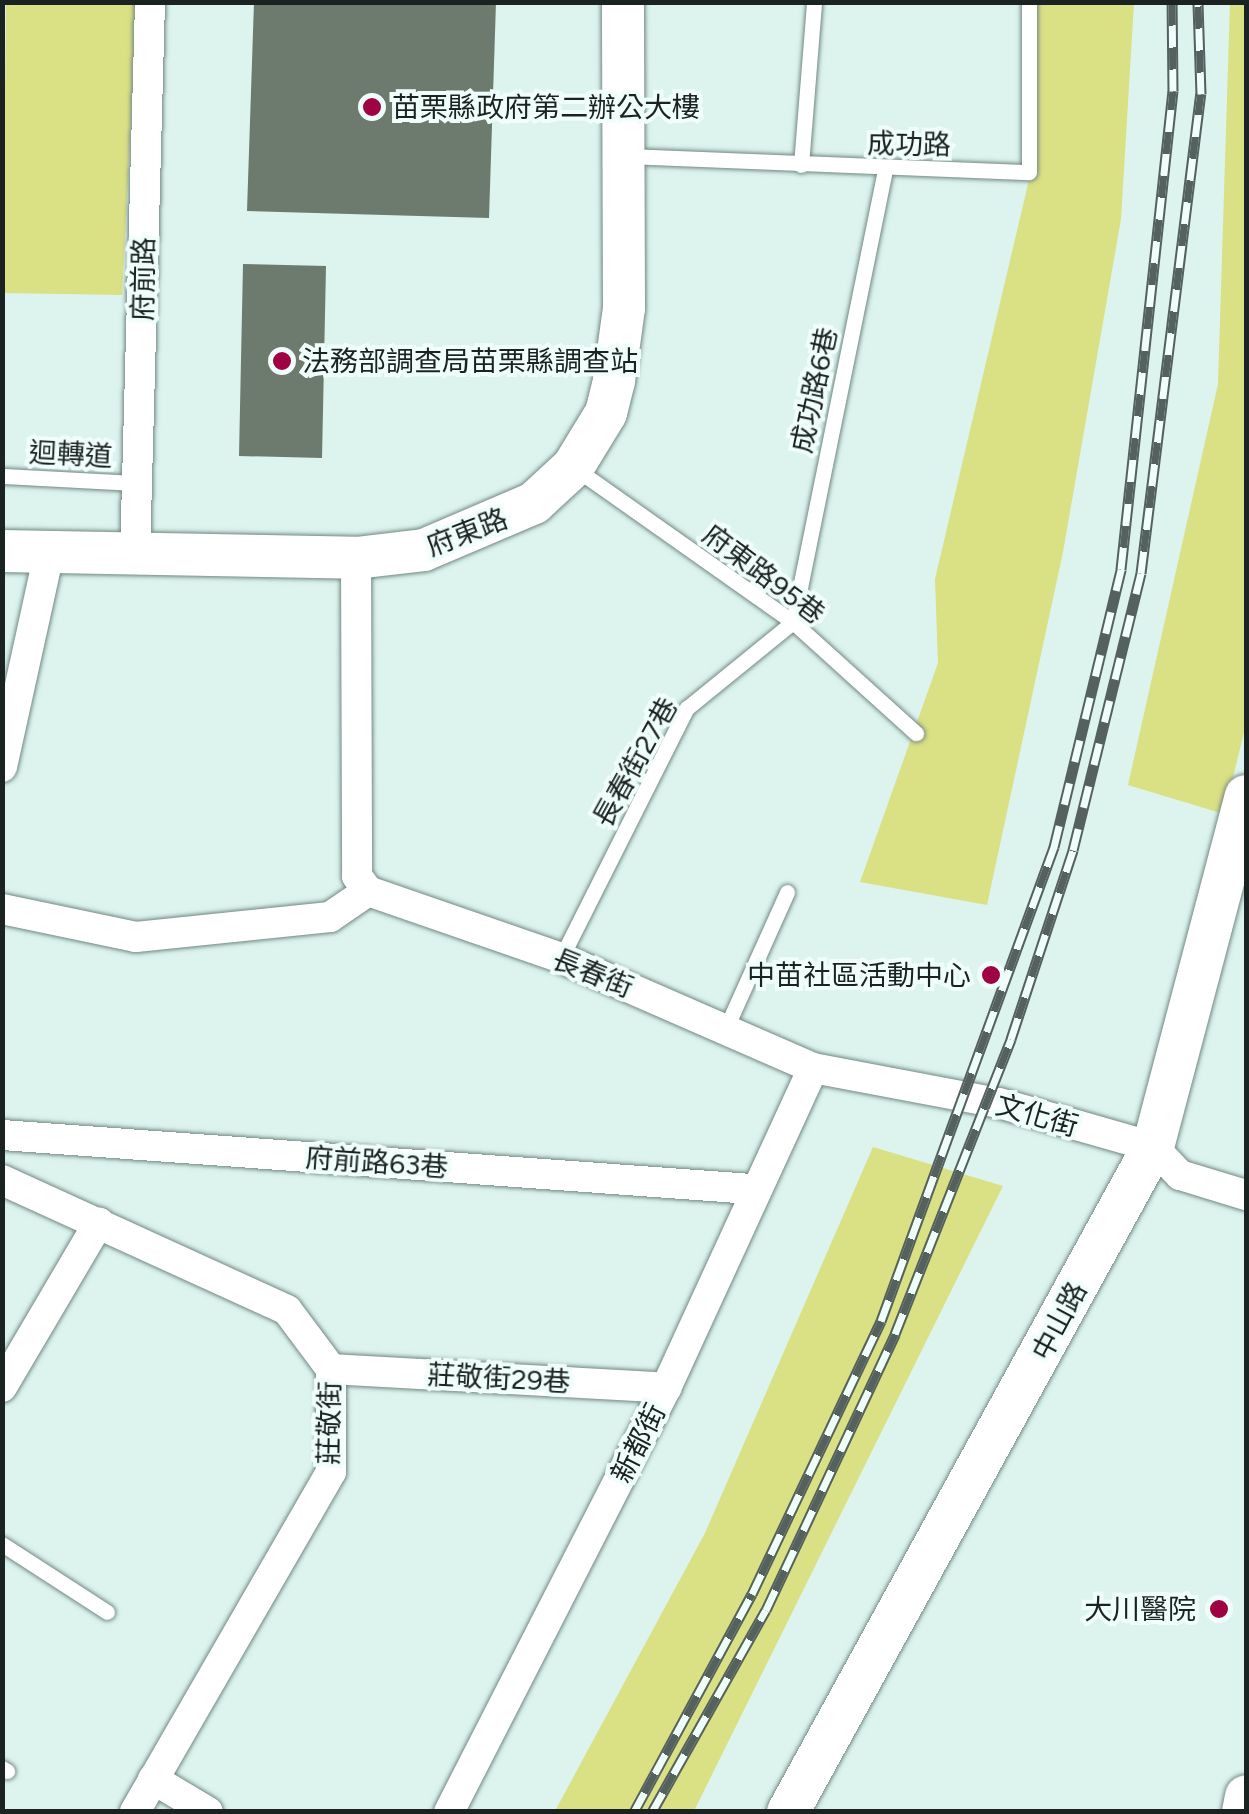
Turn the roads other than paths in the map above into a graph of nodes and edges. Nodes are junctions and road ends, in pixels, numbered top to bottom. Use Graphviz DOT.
graph roads {
  1 [pos="150,2"];
  2 [pos="623,2"];
  3 [pos="814,2"];
  4 [pos="1029,2"];
  5 [pos="619,156"];
  6 [pos="801,165"];
  7 [pos="885,168"];
  8 [pos="573,467"];
  9 [pos="2,476"];
  10 [pos="138,483"];
  11 [pos="2,551"];
  12 [pos="49,554"];
  13 [pos="136,556"];
  14 [pos="356,558"];
  15 [pos="792,622"];
  16 [pos="916,733"];
  17 [pos="2,767"];
  18 [pos="1246,796"];
  19 [pos="368,890"];
  20 [pos="787,892"];
  21 [pos="2,909"];
  22 [pos="561,958"];
  23 [pos="726,1028"];
  24 [pos="812,1068"];
  25 [pos="2,1135"];
  26 [pos="1153,1147"];
  27 [pos="2,1180"];
  28 [pos="751,1189"];
  29 [pos="1246,1195"];
  30 [pos="99,1222"];
  31 [pos="332,1369"];
  32 [pos="2,1387"];
  33 [pos="666,1388"];
  34 [pos="2,1544"];
  35 [pos="107,1612"];
  36 [pos="153,1779"];
  37 [pos="1246,1796"];
  38 [pos="135,1812"];
  39 [pos="208,1812"];
  40 [pos="449,1812"];
  41 [pos="788,1812"];
  42 [pos="1243,1812"];
  1 -- 10 [label="street, 府前路"];
  2 -- 5 [label="street, 府東路"];
  3 -- 6 [label="lane"];
  4 -- 7 [label="lane, 成功路"];
  5 -- 6 [label="lane, 成功路"];
  5 -- 8 [label="street, 府東路"];
  6 -- 7 [label="lane, 成功路"];
  7 -- 15 [label="lane, 成功路6巷"];
  8 -- 14 [label="street, 府東路"];
  8 -- 15 [label="lane, 府東路95巷"];
  9 -- 10 [label="lane, 迴轉道"];
  10 -- 13 [label="street, 府前路"];
  11 -- 12 [label="street, 府東路"];
  12 -- 13 [label="street, 府東路"];
  12 -- 17 [label="street"];
  13 -- 14 [label="street, 府東路"];
  14 -- 19 [label="street"];
  15 -- 16 [label="lane, 府東路95巷"];
  15 -- 22 [label="lane, 長春街27巷"];
  18 -- 26 [label="street, 中山路"];
  19 -- 21 [label="street"];
  19 -- 22 [label="street, 長春街"];
  20 -- 23 [label="lane"];
  22 -- 23 [label="street, 長春街"];
  23 -- 24 [label="street, 長春街"];
  24 -- 26 [label="street, 文化街"];
  24 -- 28 [label="street, 新都街"];
  25 -- 28 [label="street, 府前路63巷"];
  26 -- 29 [label="street, 文化街"];
  26 -- 41 [label="street, 中山路"];
  27 -- 30 [label="street, 莊敬街"];
  28 -- 33 [label="street, 新都街"];
  30 -- 31 [label="street, 莊敬街"];
  30 -- 32 [label="street"];
  31 -- 33 [label="street, 莊敬街29巷"];
  31 -- 36 [label="street, 莊敬街"];
  33 -- 40 [label="street, 新都街"];
  34 -- 35 [label="lane"];
  36 -- 38 [label="street, 莊敬街"];
  36 -- 39 [label="street"];
  37 -- 42 [label="street"];
}
